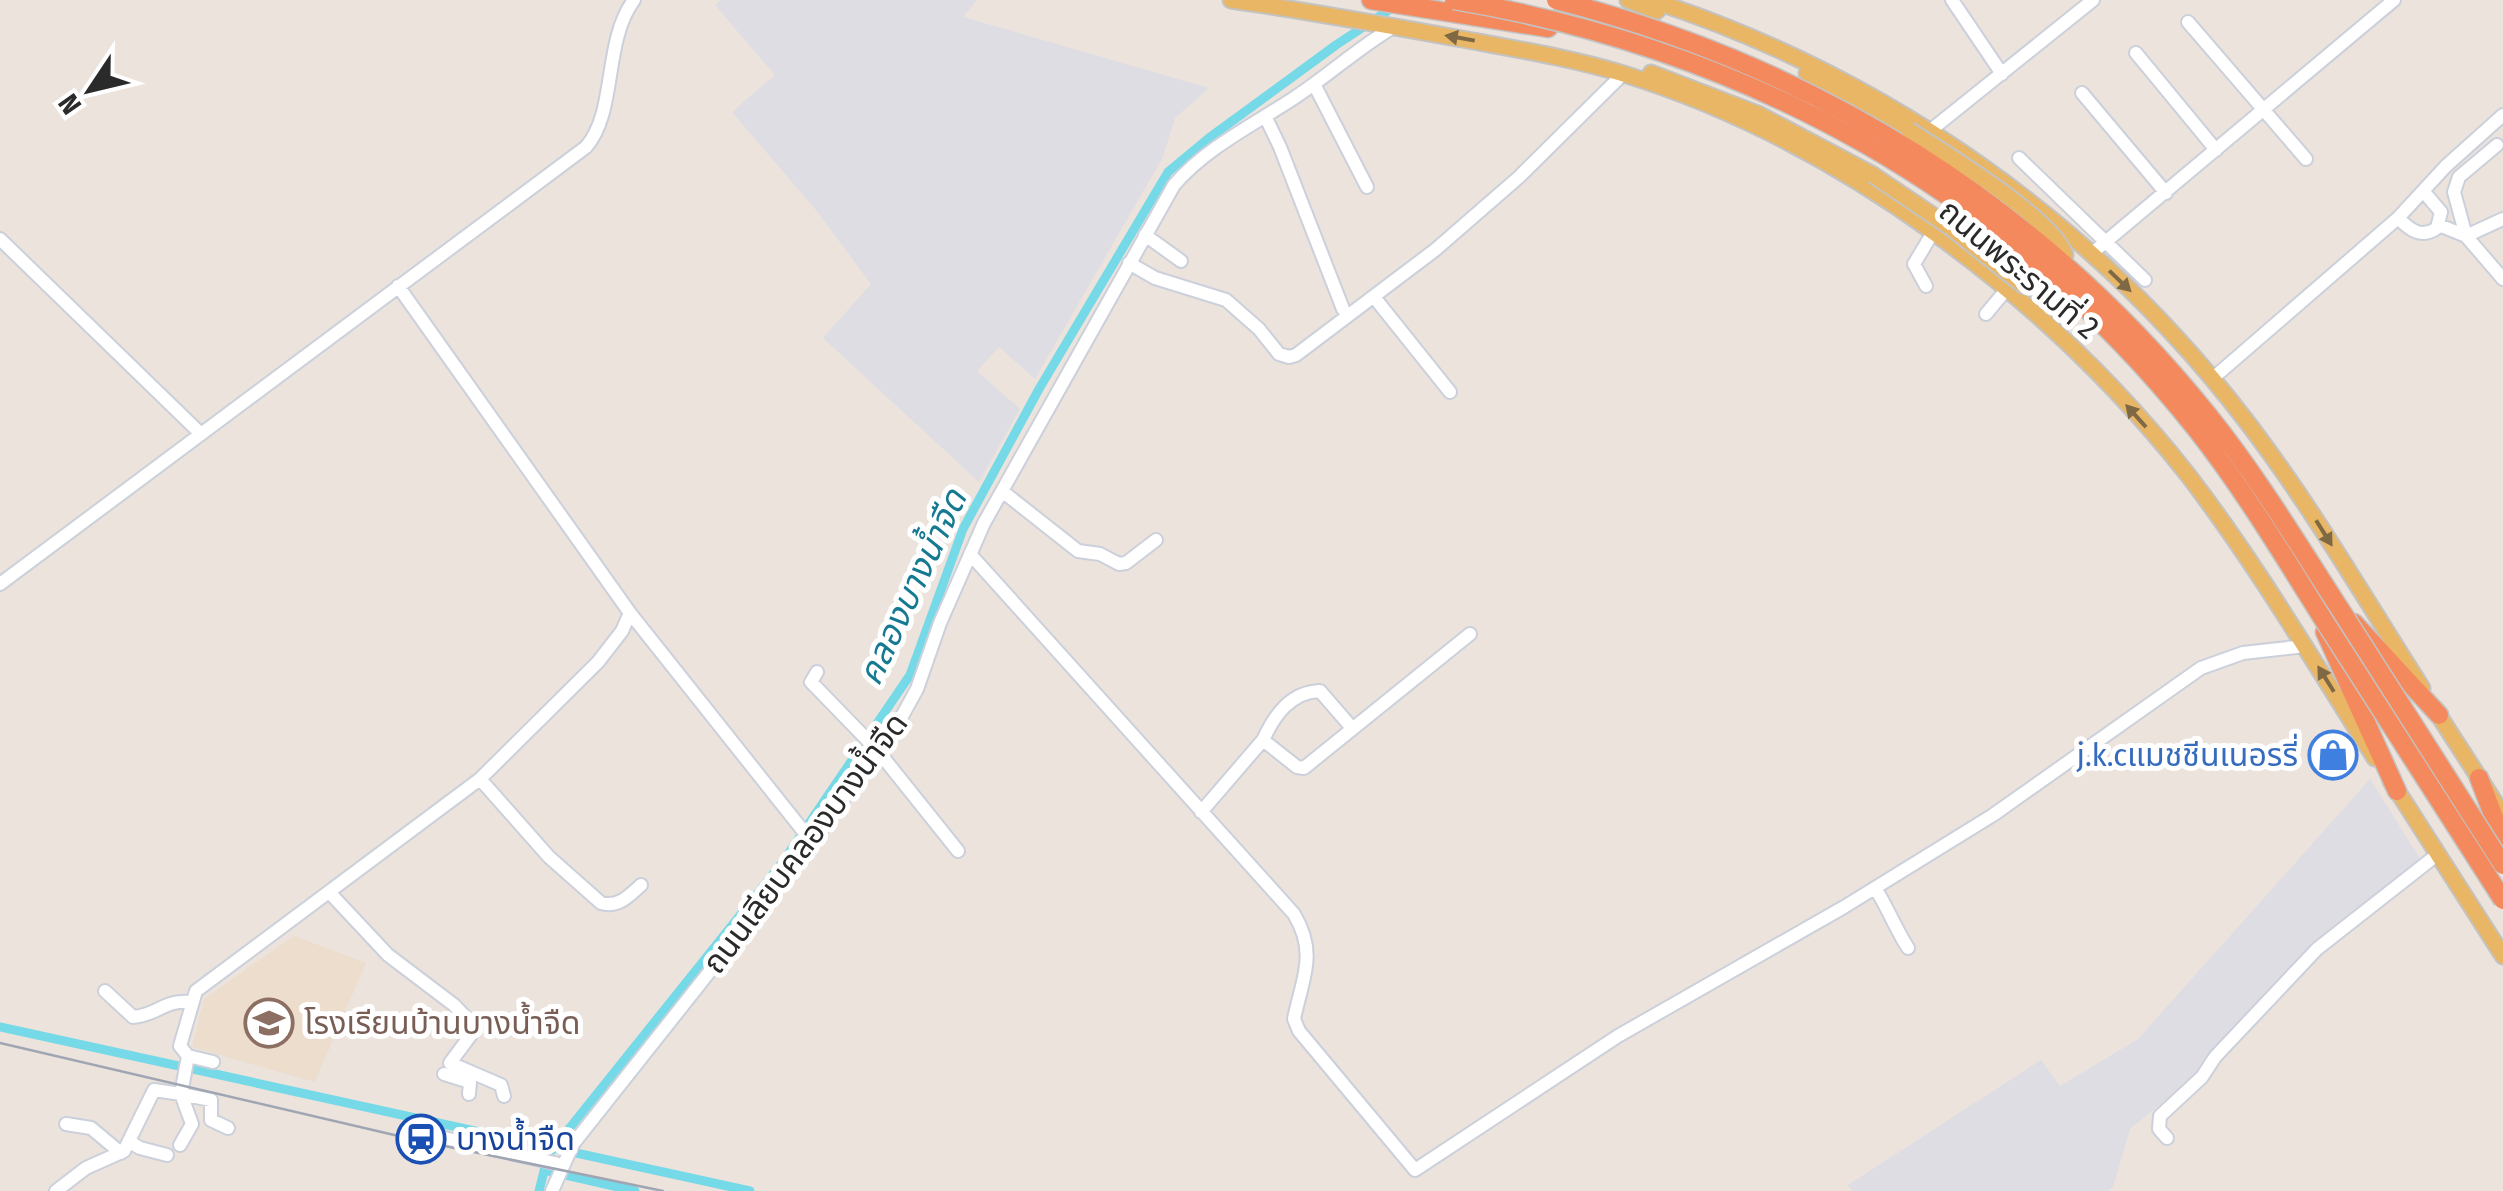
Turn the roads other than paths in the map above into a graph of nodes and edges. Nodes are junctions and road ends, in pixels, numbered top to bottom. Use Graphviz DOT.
graph roads {
  1 [pos="634,0"];
  2 [pos="1231,0"];
  3 [pos="1454,0"];
  4 [pos="1544,0"];
  5 [pos="1556,0"];
  6 [pos="1628,0"];
  7 [pos="1650,0"];
  8 [pos="1952,0"];
  9 [pos="2093,0"];
  10 [pos="2394,0"];
  11 [pos="1376,1"];
  12 [pos="2188,22"];
  13 [pos="1391,26"];
  14 [pos="1534,52"];
  15 [pos="2136,54"];
  16 [pos="1622,74"];
  17 [pos="2002,74"];
  18 [pos="1314,84"];
  19 [pos="2082,93"];
  20 [pos="2264,110"];
  21 [pos="2503,115"];
  22 [pos="1265,116"];
  23 [pos="1931,130"];
  24 [pos="2497,145"];
  25 [pos="2216,150"];
  26 [pos="2019,158"];
  27 [pos="2306,159"];
  28 [pos="1367,187"];
  29 [pos="2424,192"];
  30 [pos="2166,193"];
  31 [pos="2398,218"];
  32 [pos="2503,219"];
  33 [pos="2439,225"];
  34 [pos="1932,234"];
  35 [pos="1145,235"];
  36 [pos="2466,236"];
  37 [pos="0,238"];
  38 [pos="2107,241"];
  39 [pos="2091,254"];
  40 [pos="1181,261"];
  41 [pos="1130,264"];
  42 [pos="2503,279"];
  43 [pos="2145,280"];
  44 [pos="398,286"];
  45 [pos="1926,286"];
  46 [pos="2006,290"];
  47 [pos="1374,296"];
  48 [pos="1343,309"];
  49 [pos="1986,314"];
  50 [pos="2212,379"];
  51 [pos="1450,392"];
  52 [pos="201,434"];
  53 [pos="1002,491"];
  54 [pos="1156,540"];
  55 [pos="970,554"];
  56 [pos="0,584"];
  57 [pos="630,614"];
  58 [pos="2347,615"];
  59 [pos="2324,630"];
  60 [pos="1470,634"];
  61 [pos="2306,646"];
  62 [pos="817,672"];
  63 [pos="2438,715"];
  64 [pos="1352,728"];
  65 [pos="1263,740"];
  66 [pos="875,749"];
  67 [pos="2479,778"];
  68 [pos="480,779"];
  69 [pos="2397,791"];
  70 [pos="1201,812"];
  71 [pos="2503,815"];
  72 [pos="2503,840"];
  73 [pos="810,841"];
  74 [pos="958,851"];
  75 [pos="2438,854"];
  76 [pos="2503,862"];
  77 [pos="641,886"];
  78 [pos="1874,888"];
  79 [pos="328,892"];
  80 [pos="2503,900"];
  81 [pos="2503,911"];
  82 [pos="1908,948"];
  83 [pos="2503,956"];
  84 [pos="105,991"];
  85 [pos="192,1002"];
  86 [pos="188,1060"];
  87 [pos="213,1062"];
  88 [pos="446,1074"];
  89 [pos="181,1094"];
  90 [pos="469,1094"];
  91 [pos="504,1096"];
  92 [pos="66,1124"];
  93 [pos="228,1128"];
  94 [pos="440,1137"];
  95 [pos="2166,1138"];
  96 [pos="180,1145"];
  97 [pos="125,1148"];
  98 [pos="167,1155"];
  99 [pos="559,1164"];
  100 [pos="56,1191"];
  101 [pos="552,1191"];
  1 -- 44 [label="street"];
  2 -- 13 [label="main road, ถนนพระรามที่ 2"];
  3 -- 80 [label="highway, bridge"];
  4 -- 58 [label="highway, ถนนพระรามที่ 2"];
  5 -- 76 [label="highway, bridge"];
  6 -- 14 [label="main road, bridge"];
  7 -- 23 [label="main road, ถนนพระรามที่ 2"];
  8 -- 17 [label="street"];
  9 -- 17 [label="street"];
  10 -- 20 [label="street"];
  11 -- 59 [label="highway, ถนนพระรามที่ 2"];
  12 -- 20 [label="street"];
  14 -- 13 [label="main road, ถนนพระรามที่ 2, one-way"];
  13 -- 18 [label="street, ถนนเลียบคลองบางน้ำจืด"];
  14 -- 16 [label="main road, ถนนพระรามที่ 2"];
  15 -- 25 [label="street"];
  16 -- 34 [label="main road, ถนนพระรามที่ 2"];
  16 -- 47 [label="street"];
  17 -- 23 [label="street"];
  18 -- 22 [label="street, ถนนเลียบคลองบางน้ำจืด"];
  18 -- 28 [label="street"];
  19 -- 30 [label="street"];
  20 -- 25 [label="street"];
  20 -- 27 [label="street"];
  21 -- 29 [label="street"];
  22 -- 35 [label="street, ถนนเลียบคลองบางน้ำจืด"];
  22 -- 48 [label="street"];
  23 -- 39 [label="main road, ถนนพระรามที่ 2"];
  24 -- 36 [label="street"];
  25 -- 30 [label="street"];
  26 -- 38 [label="street"];
  29 -- 31 [label="street"];
  29 -- 33 [label="street"];
  30 -- 38 [label="street"];
  31 -- 33 [label="street"];
  31 -- 50 [label="street"];
  32 -- 36 [label="street"];
  33 -- 36 [label="street"];
  34 -- 45 [label="street"];
  34 -- 46 [label="main road, ถนนพระรามที่ 2"];
  35 -- 40 [label="street"];
  35 -- 41 [label="street, ถนนเลียบคลองบางน้ำจืด"];
  36 -- 42 [label="street"];
  37 -- 52 [label="street"];
  38 -- 39 [label="street"];
  38 -- 43 [label="street"];
  39 -- 50 [label="main road, ถนนพระรามที่ 2, one-way"];
  41 -- 47 [label="street"];
  41 -- 53 [label="street, ถนนเลียบคลองบางน้ำจืด"];
  44 -- 52 [label="street"];
  44 -- 57 [label="street"];
  46 -- 49 [label="street"];
  61 -- 46 [label="main road, ถนนพระรามที่ 2, one-way"];
  47 -- 51 [label="street"];
  50 -- 63 [label="main road, ถนนพระรามที่ 2, one-way"];
  52 -- 56 [label="street"];
  53 -- 54 [label="street"];
  53 -- 55 [label="street, ถนนเลียบคลองบางน้ำจืด"];
  55 -- 66 [label="street, ถนนเลียบคลองบางน้ำจืด"];
  55 -- 70 [label="street"];
  57 -- 68 [label="street"];
  57 -- 73 [label="street"];
  58 -- 63 [label="highway"];
  58 -- 76 [label="highway, ถนนพระรามที่ 2"];
  59 -- 69 [label="highway"];
  59 -- 81 [label="highway, ถนนพระรามที่ 2"];
  60 -- 64 [label="street"];
  69 -- 61 [label="main road, ถนนพระรามที่ 2, one-way"];
  61 -- 78 [label="street"];
  62 -- 66 [label="street"];
  63 -- 67 [label="main road, ถนนพระรามที่ 2"];
  64 -- 65 [label="street"];
  64 -- 65 [label="street"];
  65 -- 70 [label="street"];
  66 -- 73 [label="street, ถนนเลียบคลองบางน้ำจืด"];
  66 -- 74 [label="street"];
  67 -- 71 [label="main road, ถนนพระรามที่ 2"];
  67 -- 72 [label="highway"];
  68 -- 77 [label="street"];
  68 -- 79 [label="street"];
  69 -- 75 [label="main road, ถนนพระรามที่ 2"];
  70 -- 78 [label="street"];
  73 -- 101 [label="street, ถนนเลียบคลองบางน้ำจืด"];
  75 -- 83 [label="main road, ถนนพระรามที่ 2"];
  75 -- 95 [label="street"];
  78 -- 82 [label="street"];
  79 -- 85 [label="street"];
  79 -- 88 [label="street"];
  84 -- 85 [label="street"];
  85 -- 86 [label="street"];
  86 -- 87 [label="street"];
  86 -- 89 [label="street"];
  88 -- 90 [label="street"];
  88 -- 91 [label="street"];
  89 -- 93 [label="street"];
  89 -- 96 [label="street"];
  89 -- 97 [label="street"];
  92 -- 97 [label="street"];
  94 -- 99 [label="street"];
  97 -- 98 [label="street"];
  97 -- 100 [label="street"];
}
